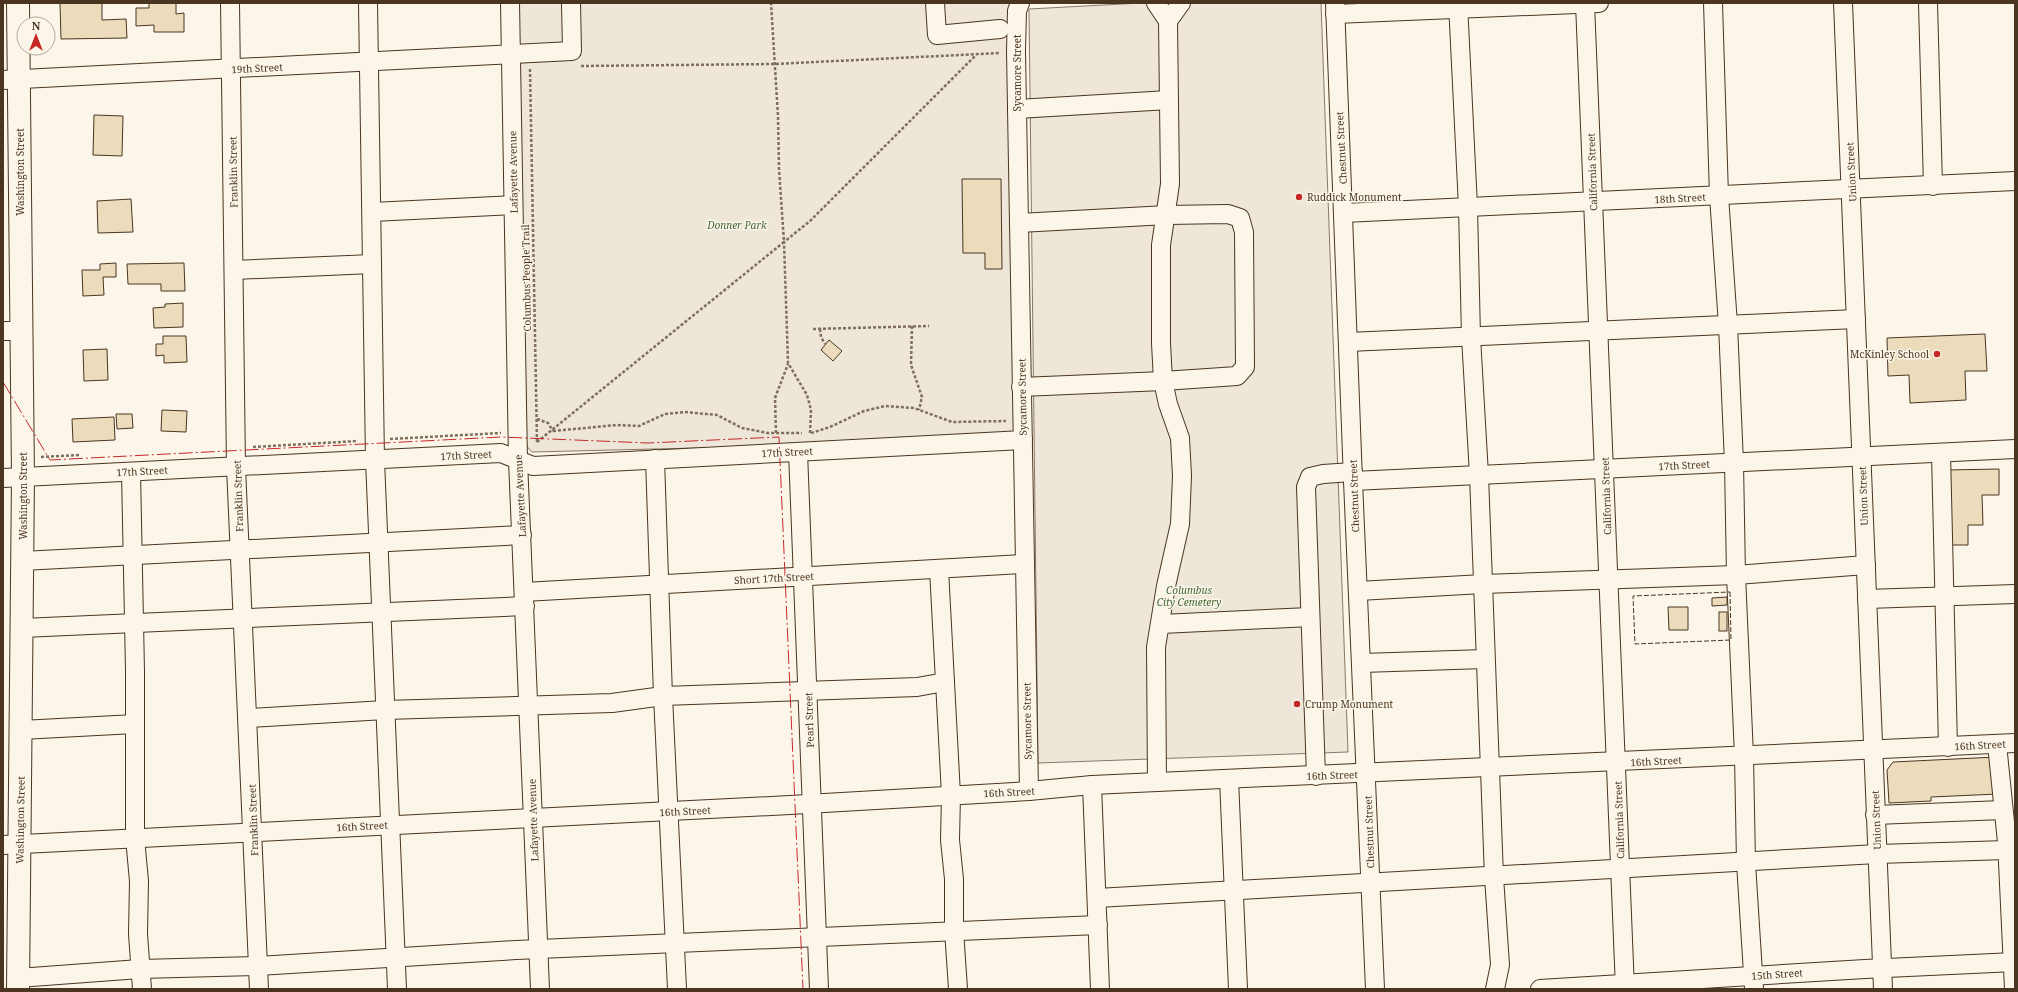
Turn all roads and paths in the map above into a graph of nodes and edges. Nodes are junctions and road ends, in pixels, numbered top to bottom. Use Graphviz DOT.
graph roads {
  1 [pos="18,3"];
  2 [pos="230,3"];
  3 [pos="368,3"];
  4 [pos="510,3"];
  5 [pos="571,3"];
  6 [pos="770,3"];
  7 [pos="935,3"];
  8 [pos="1020,3"];
  9 [pos="1156,3"];
  10 [pos="1181,3"];
  11 [pos="1590,3"];
  12 [pos="1713,3"];
  13 [pos="1843,3"];
  14 [pos="1928,3"];
  15 [pos="1458,6"];
  16 [pos="1335,9"];
  17 [pos="1168,21"];
  18 [pos="1000,29"];
  19 [pos="1016,51"];
  20 [pos="511,55"];
  21 [pos="976,55"];
  22 [pos="572,59"];
  23 [pos="369,62"];
  24 [pos="774,64"];
  25 [pos="535,66"];
  26 [pos="231,69"];
  27 [pos="11,80"];
  28 [pos="1169,100"];
  29 [pos="1017,109"];
  30 [pos="2015,181"];
  31 [pos="1933,186"];
  32 [pos="1852,190"];
  33 [pos="1719,196"];
  34 [pos="1593,202"];
  35 [pos="513,206"];
  36 [pos="1468,207"];
  37 [pos="372,212"];
  38 [pos="1344,213"];
  39 [pos="1167,215"];
  40 [pos="1019,223"];
  41 [pos="784,242"];
  42 [pos="372,264"];
  43 [pos="234,270"];
  44 [pos="1856,319"];
  45 [pos="1728,325"];
  46 [pos="912,326"];
  47 [pos="929,326"];
  48 [pos="813,329"];
  49 [pos="820,329"];
  50 [pos="12,331"];
  51 [pos="1599,332"];
  52 [pos="1471,337"];
  53 [pos="1348,342"];
  54 [pos="825,344"];
  55 [pos="788,364"];
  56 [pos="1163,381"];
  57 [pos="1021,387"];
  58 [pos="919,410"];
  59 [pos="1022,410"];
  60 [pos="537,419"];
  61 [pos="553,430"];
  62 [pos="776,433"];
  63 [pos="810,433"];
  64 [pos="1023,440"];
  65 [pos="2015,449"];
  66 [pos="798,452"];
  67 [pos="1941,453"];
  68 [pos="1861,457"];
  69 [pos="655,459"];
  70 [pos="375,460"];
  71 [pos="518,460"];
  72 [pos="1734,463"];
  73 [pos="236,467"];
  74 [pos="1605,469"];
  75 [pos="131,472"];
  76 [pos="1479,475"];
  77 [pos="1353,477"];
  78 [pos="13,478"];
  79 [pos="522,535"];
  80 [pos="379,542"];
  81 [pos="240,549"];
  82 [pos="133,555"];
  83 [pos="22,561"];
  84 [pos="1024,564"];
  85 [pos="1866,565"];
  86 [pos="939,568"];
  87 [pos="1736,575"];
  88 [pos="803,576"];
  89 [pos="1609,580"];
  90 [pos="659,584"];
  91 [pos="1483,584"];
  92 [pos="1358,591"];
  93 [pos="2015,594"];
  94 [pos="1944,595"];
  95 [pos="525,599"];
  96 [pos="1867,599"];
  97 [pos="382,613"];
  98 [pos="1310,617"];
  99 [pos="243,618"];
  100 [pos="134,624"];
  101 [pos="1161,624"];
  102 [pos="22,628"];
  103 [pos="1485,659"];
  104 [pos="1362,663"];
  105 [pos="945,682"];
  106 [pos="808,692"];
  107 [pos="663,696"];
  108 [pos="529,705"];
  109 [pos="385,710"];
  110 [pos="248,718"];
  111 [pos="135,724"];
  112 [pos="21,730"];
  113 [pos="1997,744"];
  114 [pos="2015,744"];
  115 [pos="1948,746"];
  116 [pos="1873,750"];
  117 [pos="1744,756"];
  118 [pos="1617,763"];
  119 [pos="1489,768"];
  120 [pos="1367,774"];
  121 [pos="1316,776"];
  122 [pos="1229,779"];
  123 [pos="1157,782"];
  124 [pos="1092,785"];
  125 [pos="1029,791"];
  126 [pos="951,795"];
  127 [pos="813,804"];
  128 [pos="2004,810"];
  129 [pos="669,811"];
  130 [pos="1875,816"];
  131 [pos="533,818"];
  132 [pos="390,825"];
  133 [pos="253,832"];
  134 [pos="135,838"];
  135 [pos="11,845"];
  136 [pos="2007,850"];
  137 [pos="1877,854"];
  138 [pos="1746,863"];
  139 [pos="1621,869"];
  140 [pos="1494,877"];
  141 [pos="1371,884"];
  142 [pos="1234,890"];
  143 [pos="1097,898"];
  144 [pos="1098,925"];
  145 [pos="954,930"];
  146 [pos="817,937"];
  147 [pos="675,944"];
  148 [pos="538,949"];
  149 [pos="395,957"];
  150 [pos="2014,962"];
  151 [pos="258,966"];
  152 [pos="140,968"];
  153 [pos="1882,968"];
  154 [pos="1753,982"];
  155 [pos="18,983"];
  156 [pos="1625,986"];
  157 [pos="142,989"];
  158 [pos="259,989"];
  159 [pos="397,989"];
  160 [pos="540,989"];
  161 [pos="677,989"];
  162 [pos="820,989"];
  163 [pos="958,989"];
  164 [pos="1100,989"];
  165 [pos="1238,989"];
  166 [pos="1375,989"];
  167 [pos="1495,989"];
  168 [pos="1540,989"];
  169 [pos="1882,989"];
  170 [pos="2014,989"];
  1 -- 27 [label="main road, Washington Street"];
  2 -- 26 [label="street, Franklin Street"];
  3 -- 23 [label="street"];
  4 -- 20 [label="street, Lafayette Avenue"];
  5 -- 22 [label="street"];
  6 -- 24 [label="path"];
  7 -- 18 [label="street"];
  8 -- 19 [label="street, Sycamore Street"];
  9 -- 17 [label="street"];
  10 -- 17 [label="street"];
  11 -- 15 [label="street"];
  11 -- 34 [label="street, California Street"];
  12 -- 33 [label="street"];
  13 -- 32 [label="street, Union Street"];
  14 -- 31 [label="street"];
  15 -- 16 [label="street"];
  15 -- 36 [label="street"];
  16 -- 38 [label="street, Chestnut Street"];
  17 -- 28 [label="street"];
  19 -- 21 [label="path"];
  19 -- 29 [label="street, Sycamore Street"];
  20 -- 22 [label="street, 19th Street"];
  20 -- 23 [label="street, 19th Street"];
  20 -- 35 [label="street, Lafayette Avenue"];
  21 -- 24 [label="path"];
  21 -- 41 [label="path"];
  22 -- 24 [label="path"];
  23 -- 26 [label="street, 19th Street"];
  23 -- 37 [label="street"];
  24 -- 41 [label="path"];
  25 -- 60 [label="path, Columbus People Trail"];
  26 -- 27 [label="street, 19th Street"];
  26 -- 43 [label="street, Franklin Street"];
  27 -- 50 [label="main road, Washington Street"];
  28 -- 29 [label="street"];
  28 -- 39 [label="street"];
  29 -- 40 [label="street, Sycamore Street"];
  30 -- 31 [label="street, 18th Street"];
  31 -- 32 [label="street, 18th Street"];
  32 -- 33 [label="street, 18th Street"];
  32 -- 44 [label="street, Union Street"];
  33 -- 34 [label="street, 18th Street"];
  33 -- 45 [label="street"];
  34 -- 36 [label="street, 18th Street"];
  34 -- 51 [label="street, California Street"];
  35 -- 37 [label="street"];
  35 -- 71 [label="street, Lafayette Avenue"];
  36 -- 38 [label="street, 18th Street"];
  36 -- 52 [label="street"];
  37 -- 42 [label="street"];
  38 -- 53 [label="street, Chestnut Street"];
  39 -- 40 [label="street"];
  39 -- 56 [label="street"];
  39 -- 56 [label="street"];
  40 -- 57 [label="street, Sycamore Street"];
  41 -- 55 [label="path"];
  41 -- 61 [label="path"];
  42 -- 43 [label="street"];
  42 -- 70 [label="street"];
  43 -- 73 [label="street, Franklin Street"];
  44 -- 45 [label="street"];
  44 -- 68 [label="street, Union Street"];
  45 -- 51 [label="street"];
  45 -- 72 [label="street"];
  46 -- 47 [label="path"];
  46 -- 49 [label="path"];
  46 -- 58 [label="path"];
  48 -- 49 [label="path"];
  49 -- 54 [label="path"];
  50 -- 78 [label="main road, Washington Street"];
  51 -- 52 [label="street"];
  51 -- 74 [label="street, California Street"];
  52 -- 53 [label="street"];
  52 -- 76 [label="street"];
  53 -- 77 [label="street, Chestnut Street"];
  55 -- 62 [label="path"];
  55 -- 63 [label="path"];
  56 -- 57 [label="street"];
  56 -- 101 [label="street"];
  57 -- 59 [label="street, Sycamore Street"];
  58 -- 59 [label="path"];
  58 -- 63 [label="path"];
  59 -- 64 [label="street, Sycamore Street"];
  60 -- 61 [label="path"];
  60 -- 61 [label="path, Columbus People Trail"];
  61 -- 62 [label="path"];
  62 -- 63 [label="path"];
  64 -- 66 [label="street, 17th Street"];
  64 -- 84 [label="street, Sycamore Street"];
  65 -- 67 [label="street, 17th Street"];
  66 -- 69 [label="street, 17th Street"];
  66 -- 88 [label="street, Pearl Street"];
  67 -- 68 [label="street, 17th Street"];
  67 -- 94 [label="street"];
  68 -- 72 [label="street, 17th Street"];
  68 -- 85 [label="street, Union Street"];
  69 -- 71 [label="street, 17th Street"];
  69 -- 90 [label="street"];
  70 -- 71 [label="street, 17th Street"];
  70 -- 73 [label="street, 17th Street"];
  70 -- 80 [label="street"];
  71 -- 79 [label="street, Lafayette Avenue"];
  72 -- 74 [label="street, 17th Street"];
  72 -- 87 [label="street"];
  73 -- 75 [label="street, 17th Street"];
  73 -- 81 [label="street, Franklin Street"];
  74 -- 76 [label="street, 17th Street"];
  74 -- 89 [label="street, California Street"];
  75 -- 78 [label="street, 17th Street"];
  75 -- 82 [label="street"];
  76 -- 77 [label="street, 17th Street"];
  76 -- 91 [label="street"];
  77 -- 92 [label="street, Chestnut Street"];
  77 -- 98 [label="street, 17th Street"];
  78 -- 83 [label="main road, Washington Street"];
  79 -- 80 [label="street"];
  79 -- 95 [label="street, Lafayette Avenue"];
  80 -- 81 [label="street"];
  80 -- 97 [label="street"];
  81 -- 82 [label="street"];
  81 -- 99 [label="street, Franklin Street"];
  82 -- 83 [label="street"];
  82 -- 100 [label="street"];
  83 -- 102 [label="main road, Washington Street"];
  84 -- 86 [label="street, Short 17th Street"];
  84 -- 125 [label="street, Sycamore Street"];
  85 -- 87 [label="street"];
  85 -- 96 [label="street, Union Street"];
  86 -- 88 [label="street, Short 17th Street"];
  86 -- 105 [label="street"];
  87 -- 89 [label="street"];
  87 -- 117 [label="street"];
  88 -- 90 [label="street, Short 17th Street"];
  88 -- 106 [label="street, Pearl Street"];
  89 -- 91 [label="street"];
  89 -- 118 [label="street, California Street"];
  90 -- 95 [label="street, Short 17th Street"];
  90 -- 107 [label="street"];
  91 -- 92 [label="street"];
  91 -- 103 [label="street"];
  92 -- 104 [label="street, Chestnut Street"];
  93 -- 94 [label="street"];
  94 -- 96 [label="street"];
  94 -- 115 [label="street"];
  95 -- 97 [label="street, Short 17th Street"];
  95 -- 108 [label="street, Lafayette Avenue"];
  96 -- 116 [label="street, Union Street"];
  97 -- 99 [label="street, Short 17th Street"];
  97 -- 109 [label="street"];
  98 -- 101 [label="street"];
  98 -- 121 [label="street"];
  99 -- 100 [label="street, Short 17th Street"];
  99 -- 110 [label="street, Franklin Street"];
  100 -- 102 [label="street, Short 17th Street"];
  100 -- 111 [label="street"];
  101 -- 123 [label="street"];
  102 -- 112 [label="main road, Washington Street"];
  103 -- 104 [label="street"];
  103 -- 119 [label="street"];
  104 -- 120 [label="street, Chestnut Street"];
  105 -- 106 [label="street"];
  105 -- 126 [label="street"];
  106 -- 107 [label="street"];
  106 -- 127 [label="street, Pearl Street"];
  107 -- 108 [label="street"];
  107 -- 129 [label="street"];
  108 -- 109 [label="street"];
  108 -- 131 [label="street, Lafayette Avenue"];
  109 -- 110 [label="street"];
  109 -- 132 [label="street"];
  110 -- 133 [label="street, Franklin Street"];
  111 -- 112 [label="street"];
  111 -- 134 [label="street"];
  112 -- 135 [label="main road, Washington Street"];
  113 -- 114 [label="street, 16th Street"];
  113 -- 115 [label="street, 16th Street"];
  113 -- 128 [label="street"];
  115 -- 116 [label="street, 16th Street"];
  116 -- 117 [label="street, 16th Street"];
  116 -- 130 [label="street, Union Street"];
  117 -- 118 [label="street, 16th Street"];
  117 -- 138 [label="street"];
  118 -- 119 [label="street, 16th Street"];
  118 -- 139 [label="street, California Street"];
  119 -- 120 [label="street, 16th Street"];
  119 -- 140 [label="street"];
  120 -- 121 [label="street, 16th Street"];
  120 -- 141 [label="street, Chestnut Street"];
  121 -- 122 [label="street, 16th Street"];
  122 -- 123 [label="street, 16th Street"];
  122 -- 142 [label="street"];
  123 -- 124 [label="street, 16th Street"];
  124 -- 125 [label="street, 16th Street"];
  124 -- 143 [label="street"];
  125 -- 126 [label="street, 16th Street"];
  126 -- 127 [label="street, 16th Street"];
  126 -- 145 [label="street"];
  127 -- 129 [label="street, 16th Street"];
  127 -- 146 [label="street, Pearl Street"];
  128 -- 130 [label="street"];
  128 -- 136 [label="street"];
  129 -- 131 [label="street, 16th Street"];
  129 -- 147 [label="street"];
  130 -- 137 [label="street, Union Street"];
  131 -- 132 [label="street, 16th Street"];
  131 -- 148 [label="street, Lafayette Avenue"];
  132 -- 133 [label="street, 16th Street"];
  132 -- 149 [label="street"];
  133 -- 134 [label="street, 16th Street"];
  133 -- 151 [label="street, Franklin Street"];
  134 -- 135 [label="street, 16th Street"];
  134 -- 152 [label="street"];
  135 -- 155 [label="main road, Washington Street"];
  136 -- 137 [label="street"];
  136 -- 150 [label="street"];
  137 -- 138 [label="street"];
  137 -- 153 [label="street, Union Street"];
  138 -- 139 [label="street"];
  138 -- 154 [label="street"];
  139 -- 140 [label="street"];
  139 -- 156 [label="street, California Street"];
  140 -- 141 [label="street"];
  140 -- 167 [label="street"];
  141 -- 142 [label="street"];
  141 -- 166 [label="street, Chestnut Street"];
  142 -- 143 [label="street"];
  142 -- 165 [label="street"];
  143 -- 144 [label="street"];
  144 -- 145 [label="street"];
  144 -- 164 [label="street"];
  145 -- 146 [label="street"];
  145 -- 163 [label="street"];
  146 -- 147 [label="street"];
  146 -- 162 [label="street, Pearl Street"];
  147 -- 148 [label="street"];
  147 -- 161 [label="street"];
  148 -- 149 [label="street"];
  148 -- 160 [label="street, Lafayette Avenue"];
  149 -- 151 [label="street"];
  149 -- 159 [label="street"];
  150 -- 153 [label="street, 15th Street"];
  150 -- 170 [label="street"];
  151 -- 152 [label="street"];
  151 -- 158 [label="street, Franklin Street"];
  152 -- 155 [label="street"];
  152 -- 157 [label="street"];
  153 -- 154 [label="street, 15th Street"];
  153 -- 169 [label="street, Union Street"];
  154 -- 156 [label="street, 15th Street"];
  156 -- 168 [label="street, 15th Street"];
}
